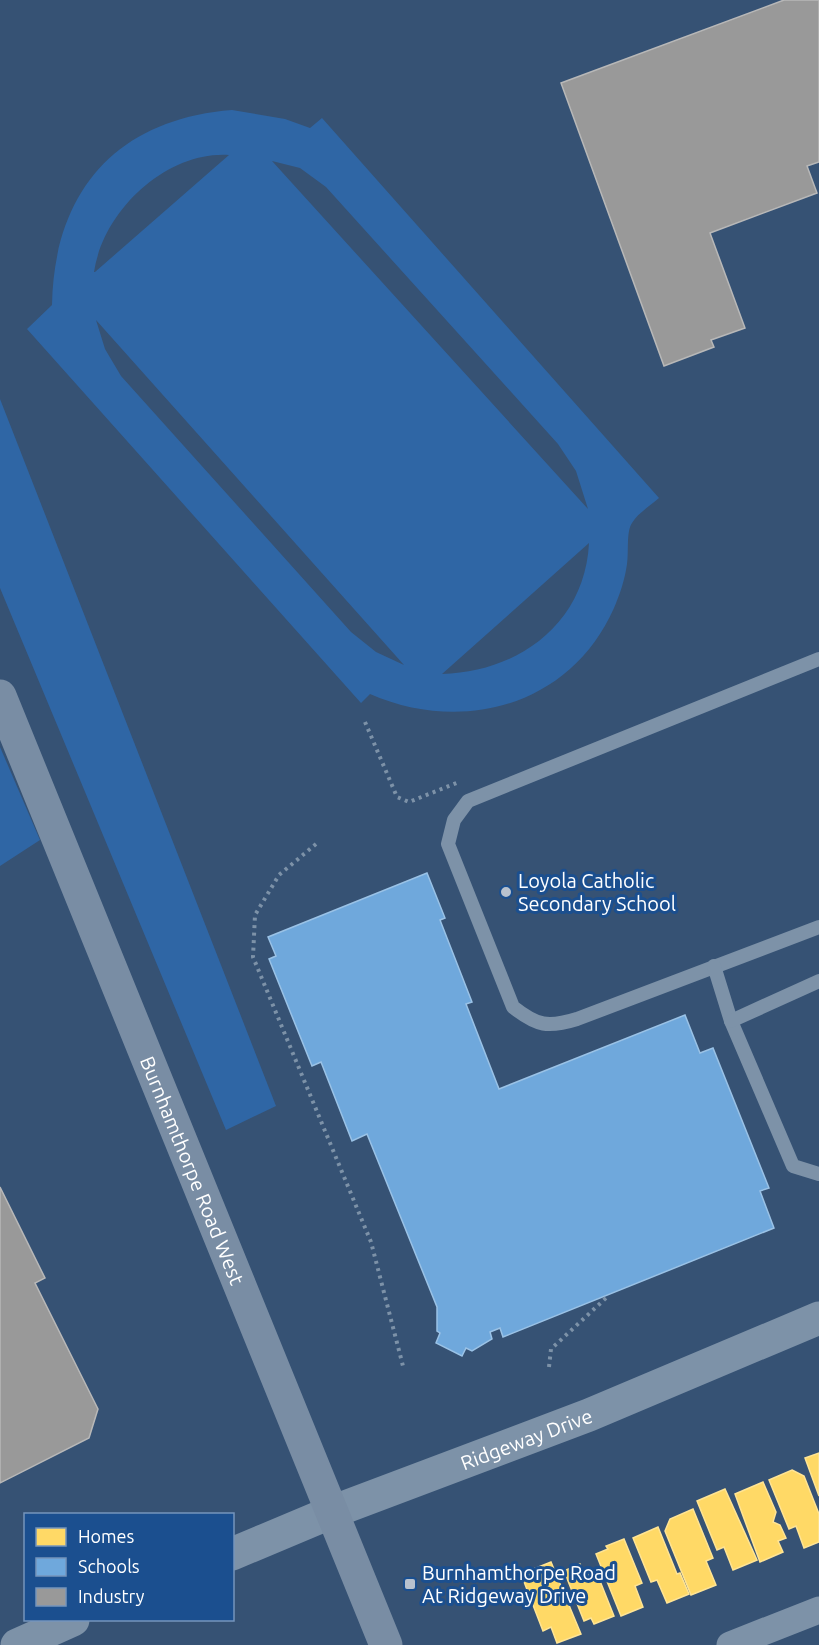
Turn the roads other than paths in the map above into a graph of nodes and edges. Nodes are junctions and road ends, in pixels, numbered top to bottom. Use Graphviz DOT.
graph roads {
  1 [pos="819,659"];
  2 [pos="0,696"];
  3 [pos="819,927"];
  4 [pos="714,966"];
  5 [pos="819,981"];
  6 [pos="731,1022"];
  7 [pos="819,1174"];
  8 [pos="819,1318"];
  9 [pos="332,1512"];
  10 [pos="234,1553"];
  11 [pos="819,1610"];
  12 [pos="71,1621"];
  13 [pos="17,1645"];
  14 [pos="386,1645"];
  15 [pos="730,1645"];
  1 -- 4 [label="lane"];
  2 -- 9 [label="main road, Burnhamthorpe Road West"];
  3 -- 4 [label="lane"];
  4 -- 6 [label="lane"];
  5 -- 6 [label="lane"];
  6 -- 7 [label="lane"];
  8 -- 9 [label="street, Ridgeway Drive"];
  9 -- 10 [label="street, Ridgeway Drive"];
  9 -- 14 [label="main road, Burnhamthorpe Road West"];
  11 -- 15 [label="street"];
  12 -- 13 [label="street"];
}
